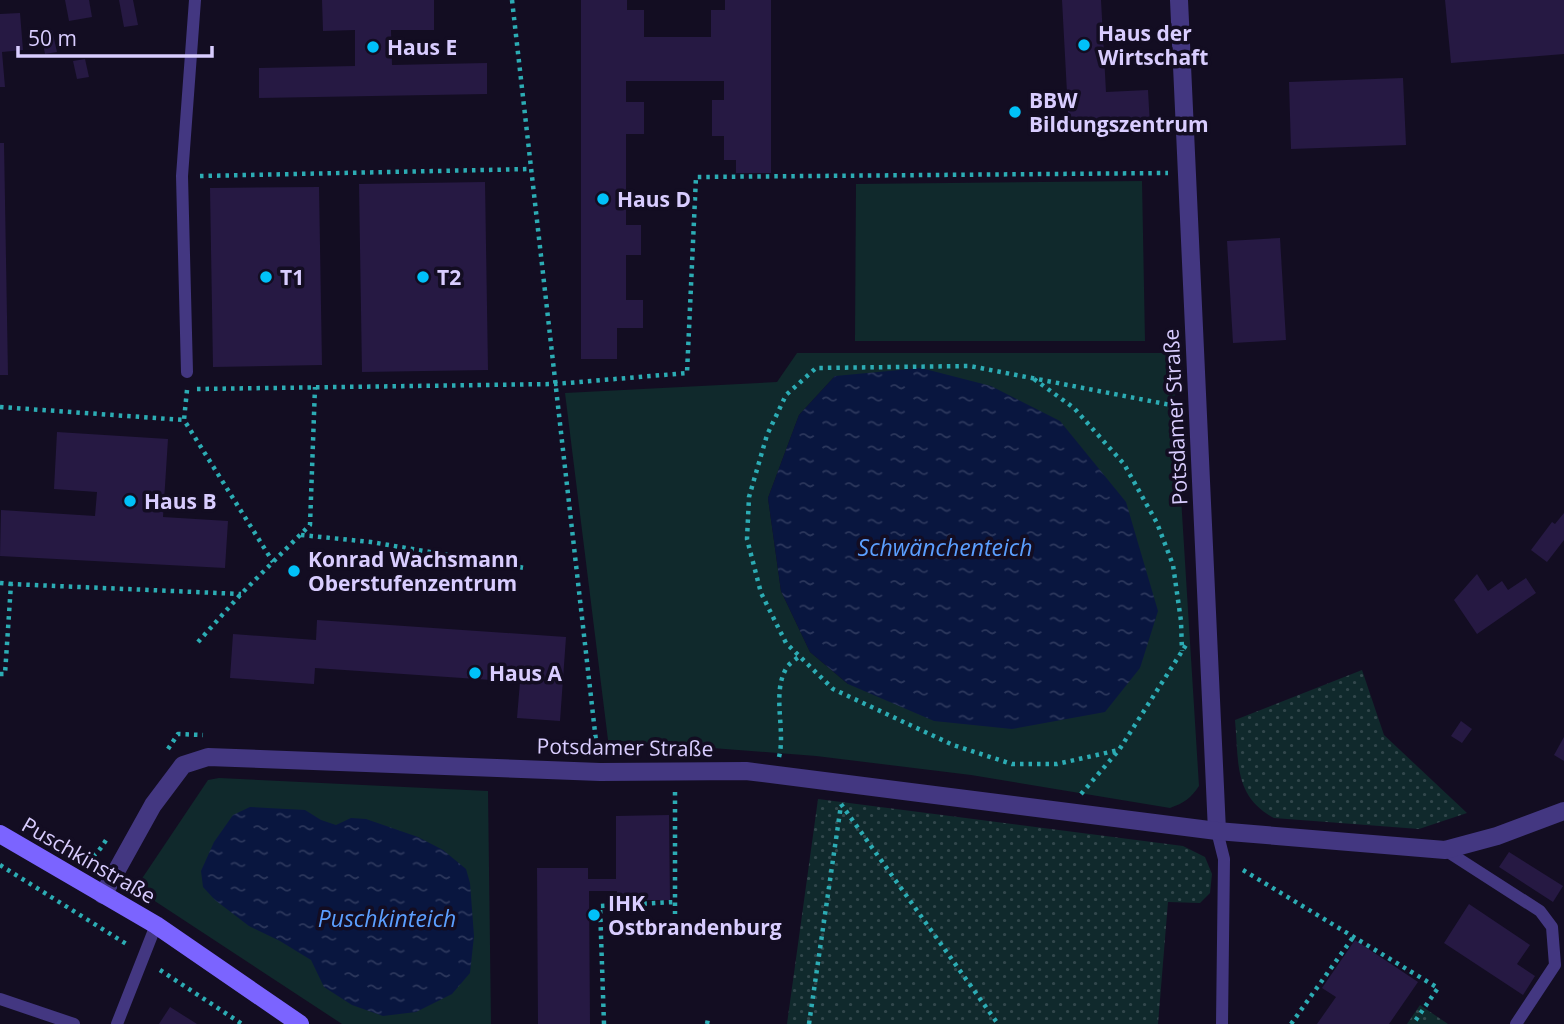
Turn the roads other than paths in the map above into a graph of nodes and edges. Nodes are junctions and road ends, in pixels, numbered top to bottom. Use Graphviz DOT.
graph roads {
  1 [pos="195,0"];
  2 [pos="1179,0"];
  3 [pos="187,372"];
  4 [pos="1564,811"];
  5 [pos="1217,831"];
  6 [pos="0,834"];
  7 [pos="1445,850"];
  8 [pos="103,895"];
  9 [pos="156,925"];
  10 [pos="0,999"];
  11 [pos="74,1024"];
  12 [pos="117,1024"];
  13 [pos="300,1024"];
  14 [pos="1222,1024"];
  15 [pos="1516,1024"];
  1 -- 3 [label="lane"];
  2 -- 5 [label="street, Potsdamer Straße"];
  4 -- 7 [label="street, Potsdamer Straße"];
  5 -- 7 [label="street, Potsdamer Straße"];
  5 -- 8 [label="street, Potsdamer Straße"];
  5 -- 14 [label="lane"];
  6 -- 8 [label="street, Puschkinstraße"];
  7 -- 15 [label="lane"];
  8 -- 9 [label="street, Puschkinstraße"];
  9 -- 12 [label="lane, Puschkinstraße"];
  9 -- 13 [label="street, Puschkinstraße"];
  10 -- 11 [label="lane"];
}
